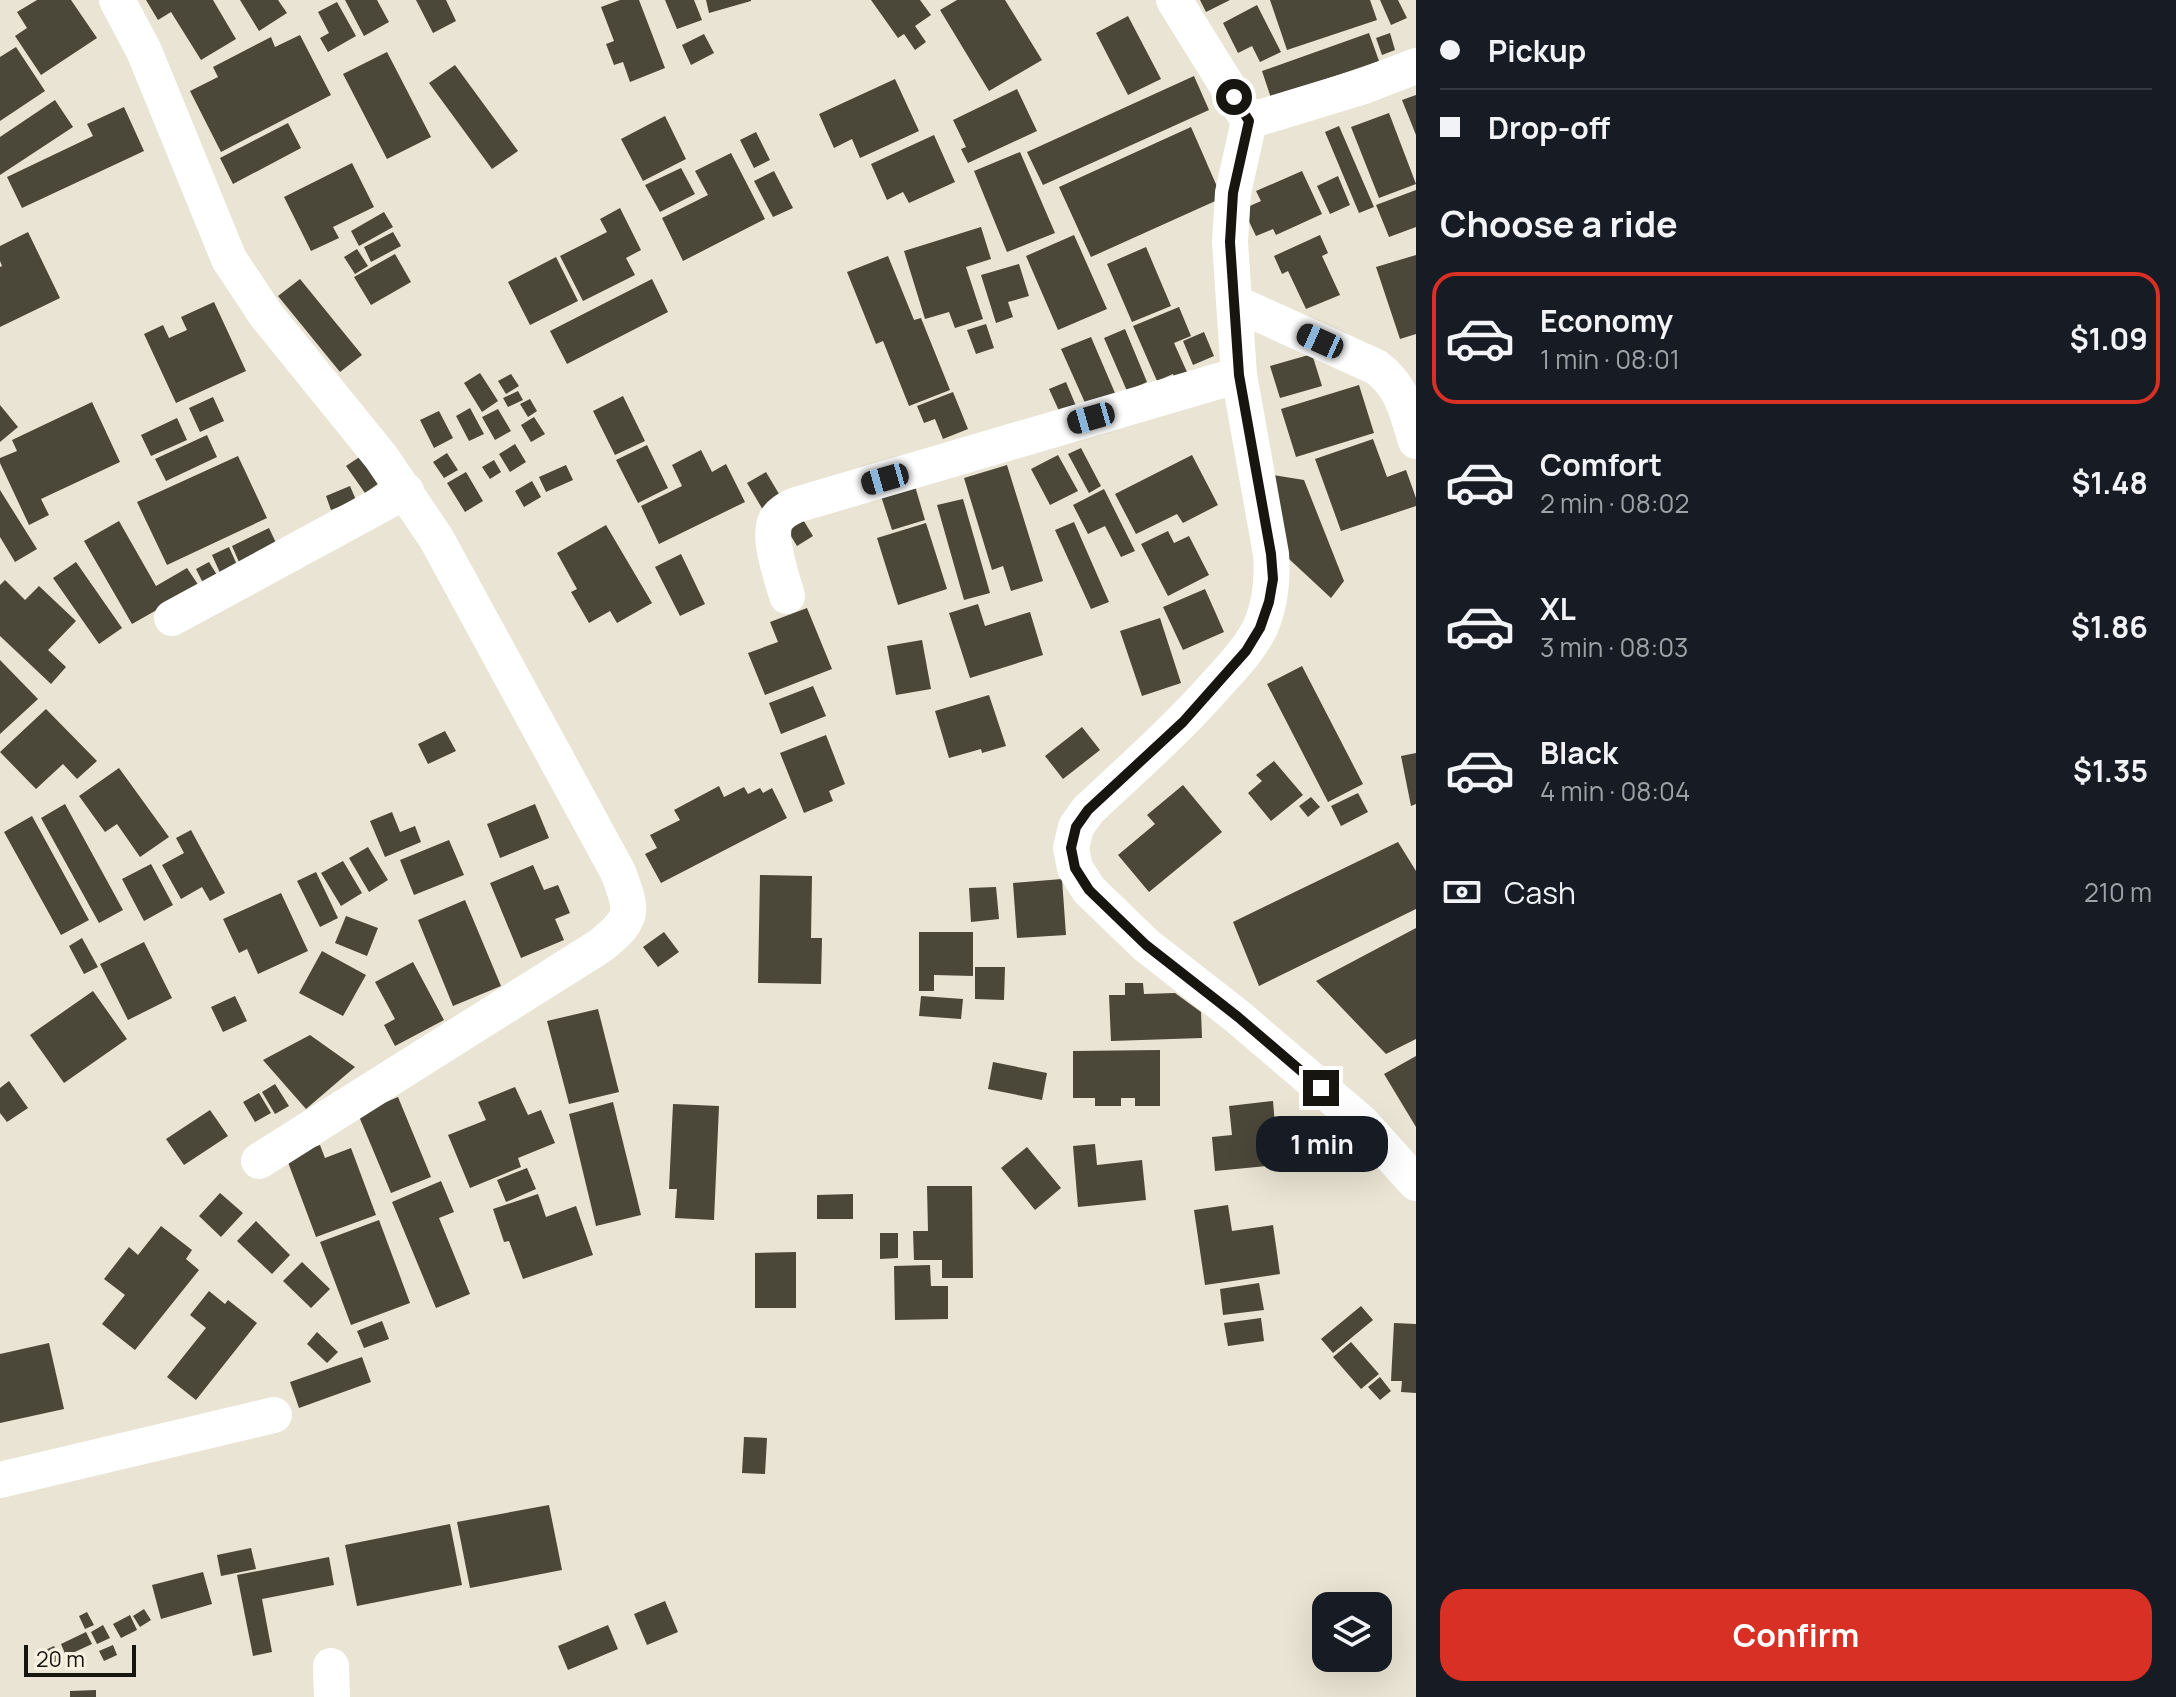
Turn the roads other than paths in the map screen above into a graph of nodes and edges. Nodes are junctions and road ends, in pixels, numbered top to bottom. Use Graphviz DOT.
graph roads {
  1 [pos="117,0"];
  2 [pos="1174,0"];
  3 [pos="1416,66"];
  4 [pos="1249,121"];
  5 [pos="1235,303"];
  6 [pos="1239,375"];
  7 [pos="1416,441"];
  8 [pos="406,491"];
  9 [pos="787,596"];
  10 [pos="172,618"];
  11 [pos="259,1161"];
  12 [pos="1416,1183"];
  13 [pos="274,1415"];
  14 [pos="0,1480"];
  1 -- 8 [label="street"];
  2 -- 4 [label="street"];
  3 -- 4 [label="street"];
  4 -- 5 [label="street"];
  5 -- 6 [label="street"];
  5 -- 7 [label="street"];
  6 -- 9 [label="street"];
  6 -- 12 [label="street"];
  8 -- 10 [label="street"];
  8 -- 11 [label="street"];
  13 -- 14 [label="street"];
}
